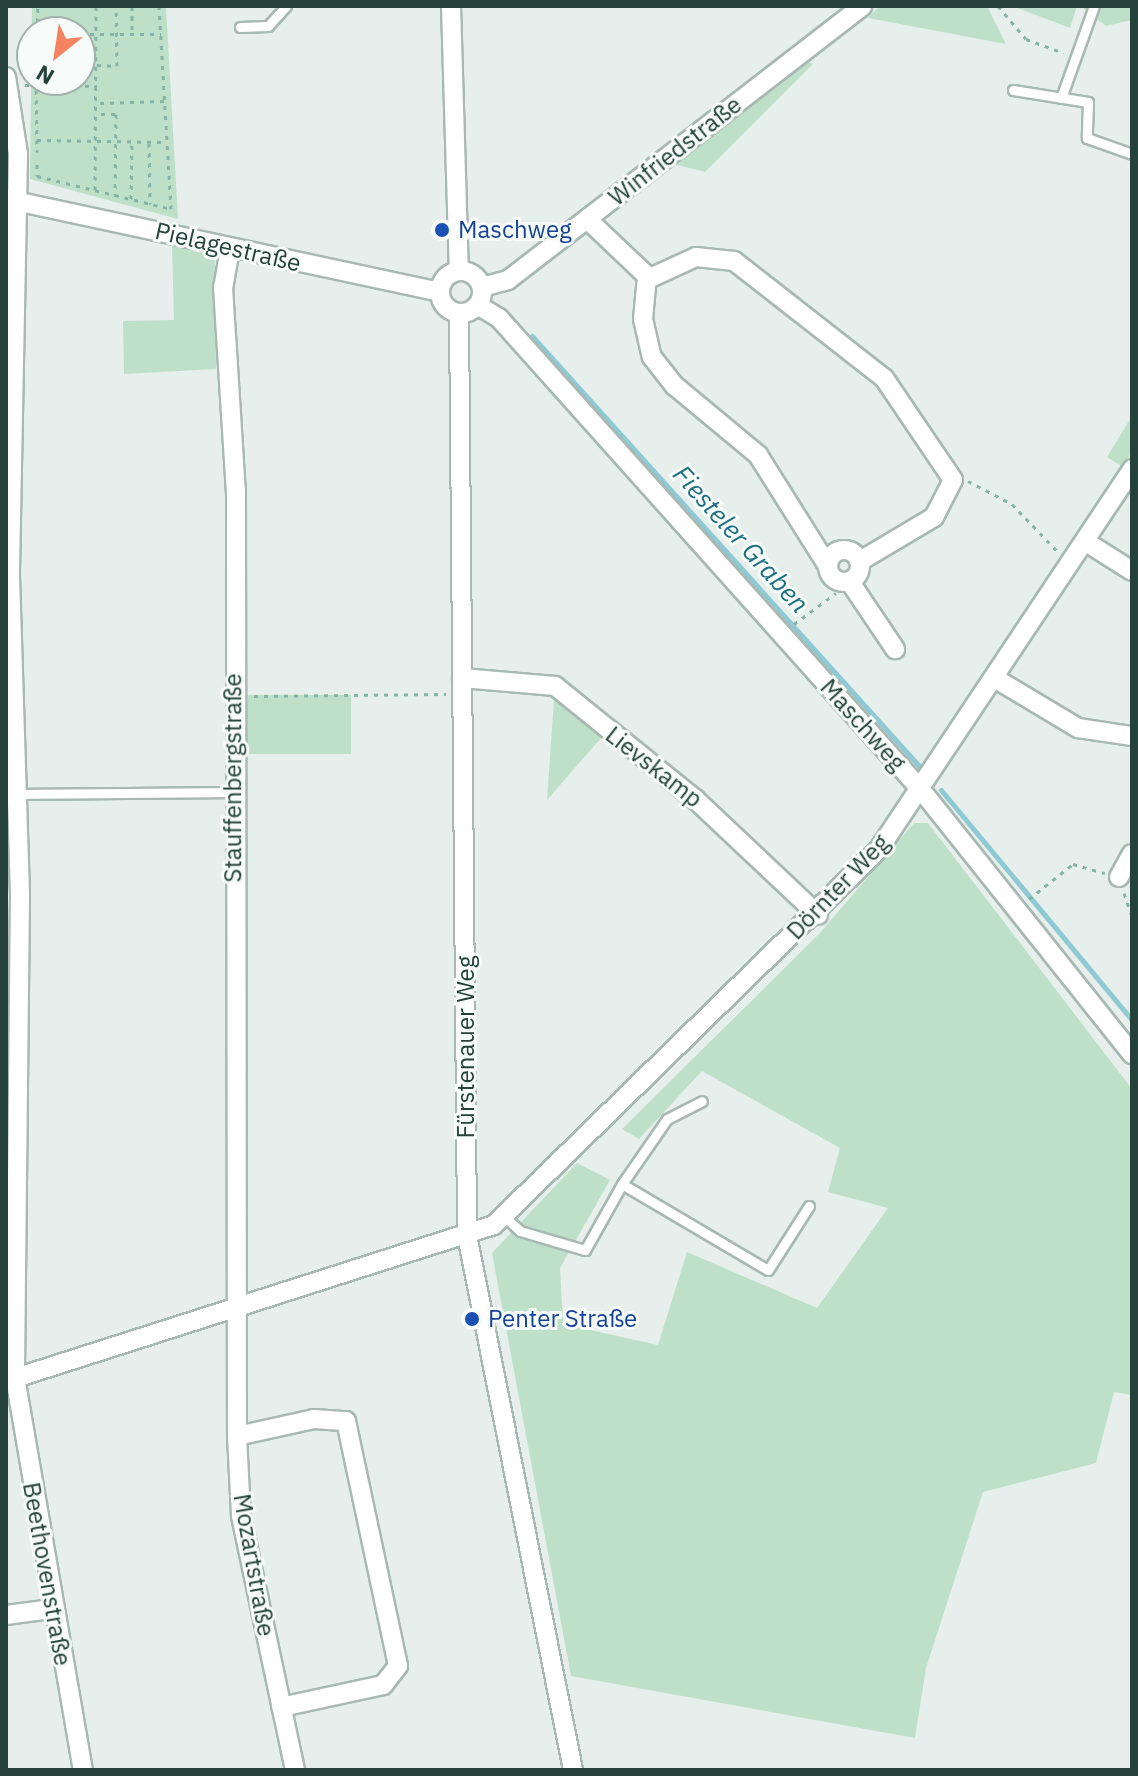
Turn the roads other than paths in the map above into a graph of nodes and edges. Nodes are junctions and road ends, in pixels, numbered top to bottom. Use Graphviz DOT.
graph roads {
  1 [pos="286,6"];
  2 [pos="451,6"];
  3 [pos="863,6"];
  4 [pos="1094,6"];
  5 [pos="240,27"];
  6 [pos="8,82"];
  7 [pos="1013,90"];
  8 [pos="1061,98"];
  9 [pos="1132,154"];
  10 [pos="11,199"];
  11 [pos="587,219"];
  12 [pos="230,249"];
  13 [pos="459,271"];
  14 [pos="648,279"];
  15 [pos="440,292"];
  16 [pos="480,296"];
  17 [pos="459,313"];
  18 [pos="1132,469"];
  19 [pos="1086,542"];
  20 [pos="860,561"];
  21 [pos="828,566"];
  22 [pos="1132,571"];
  23 [pos="847,582"];
  24 [pos="895,649"];
  25 [pos="996,679"];
  26 [pos="462,686"];
  27 [pos="1132,736"];
  28 [pos="922,791"];
  29 [pos="233,792"];
  30 [pos="17,794"];
  31 [pos="1132,854"];
  32 [pos="1119,877"];
  33 [pos="818,915"];
  34 [pos="1132,1054"];
  35 [pos="702,1101"];
  36 [pos="622,1184"];
  37 [pos="809,1206"];
  38 [pos="504,1216"];
  39 [pos="467,1235"];
  40 [pos="237,1309"];
  41 [pos="11,1379"];
  42 [pos="237,1436"];
  43 [pos="51,1609"];
  44 [pos="6,1615"];
  45 [pos="281,1707"];
  46 [pos="83,1770"];
  47 [pos="295,1770"];
  48 [pos="573,1770"];
  1 -- 5 [label="lane"];
  2 -- 13 [label="street"];
  3 -- 11 [label="street, Winfriedstraße"];
  4 -- 8 [label="lane"];
  6 -- 10 [label="street, Beethovenstraße"];
  7 -- 8 [label="lane"];
  8 -- 9 [label="lane"];
  10 -- 12 [label="street, Pielagestraße"];
  10 -- 30 [label="street, Beethovenstraße"];
  11 -- 14 [label="street"];
  11 -- 16 [label="street, Winfriedstraße"];
  12 -- 15 [label="street, Pielagestraße"];
  12 -- 29 [label="street, Stauffenbergstraße"];
  13 -- 15 [label="street"];
  13 -- 16 [label="street, Maschweg"];
  14 -- 20 [label="street"];
  14 -- 21 [label="street"];
  15 -- 17 [label="street"];
  16 -- 17 [label="street, Winfriedstraße"];
  16 -- 28 [label="street, Maschweg"];
  17 -- 26 [label="street, Fürstenauer Weg"];
  18 -- 19 [label="street, Dörnter Weg"];
  19 -- 22 [label="street"];
  19 -- 25 [label="street, Dörnter Weg"];
  20 -- 21 [label="street"];
  20 -- 23 [label="street"];
  21 -- 23 [label="street"];
  23 -- 24 [label="street"];
  25 -- 27 [label="street"];
  25 -- 28 [label="street, Dörnter Weg"];
  26 -- 33 [label="street, Lievskamp"];
  26 -- 39 [label="street, Fürstenauer Weg"];
  28 -- 33 [label="street, Dörnter Weg"];
  28 -- 34 [label="street, Maschweg"];
  29 -- 30 [label="lane"];
  29 -- 40 [label="street, Stauffenbergstraße"];
  30 -- 41 [label="street, Beethovenstraße"];
  31 -- 32 [label="street"];
  33 -- 38 [label="street, Dörnter Weg"];
  35 -- 36 [label="lane"];
  36 -- 37 [label="lane"];
  36 -- 38 [label="lane"];
  38 -- 39 [label="street, Dörnter Weg"];
  39 -- 40 [label="street"];
  39 -- 48 [label="street, Fürstenauer Weg"];
  40 -- 41 [label="street"];
  40 -- 42 [label="street, Mozartstraße"];
  41 -- 43 [label="street, Beethovenstraße"];
  42 -- 45 [label="street, Mozartstraße"];
  42 -- 45 [label="street"];
  43 -- 44 [label="street"];
  43 -- 46 [label="street, Beethovenstraße"];
  45 -- 47 [label="street, Mozartstraße"];
}
